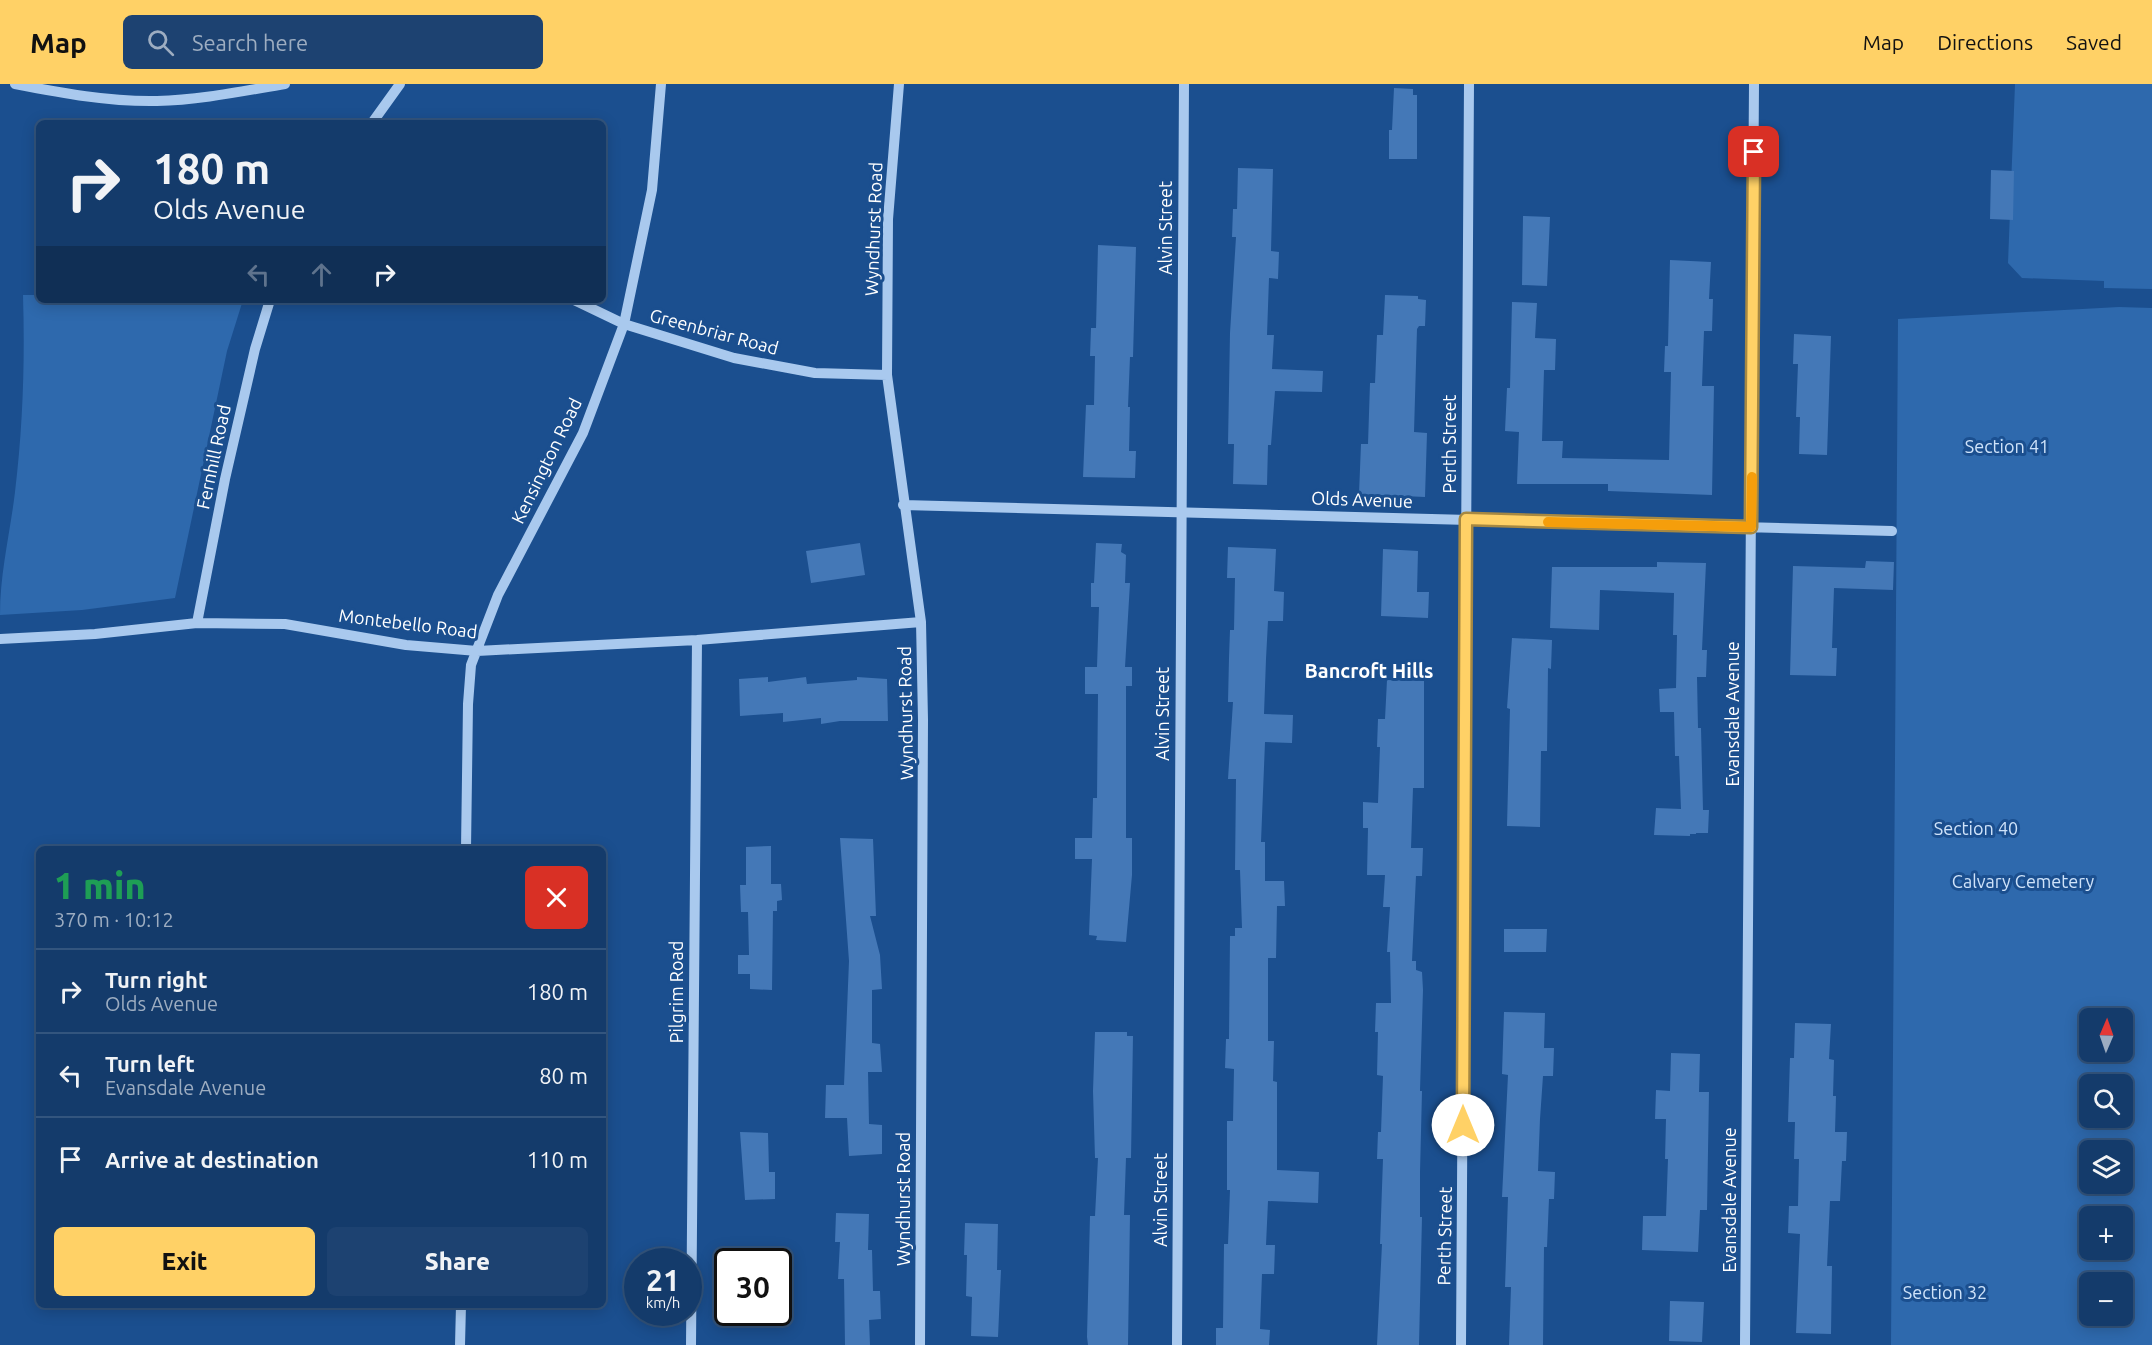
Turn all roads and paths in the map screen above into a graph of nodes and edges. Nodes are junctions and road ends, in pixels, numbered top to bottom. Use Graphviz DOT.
graph roads {
  1 [pos="15,84"];
  2 [pos="285,84"];
  3 [pos="400,84"];
  4 [pos="661,84"];
  5 [pos="899,84"];
  6 [pos="1184,84"];
  7 [pos="1469,84"];
  8 [pos="1754,84"];
  9 [pos="374,120"];
  10 [pos="269,303"];
  11 [pos="580,303"];
  12 [pos="624,324"];
  13 [pos="887,375"];
  14 [pos="903,505"];
  15 [pos="1181,512"];
  16 [pos="1466,519"];
  17 [pos="1751,527"];
  18 [pos="1892,531"];
  19 [pos="921,622"];
  20 [pos="197,623"];
  21 [pos="0,639"];
  22 [pos="697,640"];
  23 [pos="477,651"];
  24 [pos="466,846"];
  25 [pos="461,1308"];
  26 [pos="460,1345"];
  27 [pos="691,1345"];
  28 [pos="920,1345"];
  29 [pos="1177,1345"];
  30 [pos="1461,1345"];
  31 [pos="1746,1345"];
  1 -- 2 [label="street"];
  3 -- 9 [label="street"];
  4 -- 12 [label="street, Kensington Road"];
  5 -- 13 [label="street, Wyndhurst Road"];
  6 -- 15 [label="street, Alvin Street"];
  7 -- 16 [label="street, Perth Street"];
  8 -- 17 [label="street, Evansdale Avenue"];
  10 -- 20 [label="street, Fernhill Road"];
  11 -- 12 [label="street, Greenbriar Road"];
  12 -- 13 [label="street, Greenbriar Road"];
  12 -- 23 [label="street, Kensington Road"];
  13 -- 14 [label="street, Wyndhurst Road"];
  14 -- 15 [label="street, Olds Avenue"];
  14 -- 19 [label="street, Wyndhurst Road"];
  15 -- 16 [label="street, Olds Avenue"];
  15 -- 29 [label="street, Alvin Street"];
  16 -- 17 [label="street, Olds Avenue"];
  16 -- 30 [label="street, Perth Street"];
  17 -- 18 [label="street, Olds Avenue"];
  17 -- 31 [label="street, Evansdale Avenue"];
  19 -- 22 [label="street, Montebello Road"];
  19 -- 28 [label="street, Wyndhurst Road"];
  20 -- 21 [label="street, Montebello Road"];
  20 -- 23 [label="street, Montebello Road"];
  22 -- 23 [label="street, Montebello Road"];
  22 -- 27 [label="street, Pilgrim Road"];
  23 -- 24 [label="street, Kensington Road"];
  25 -- 26 [label="street"];
}
